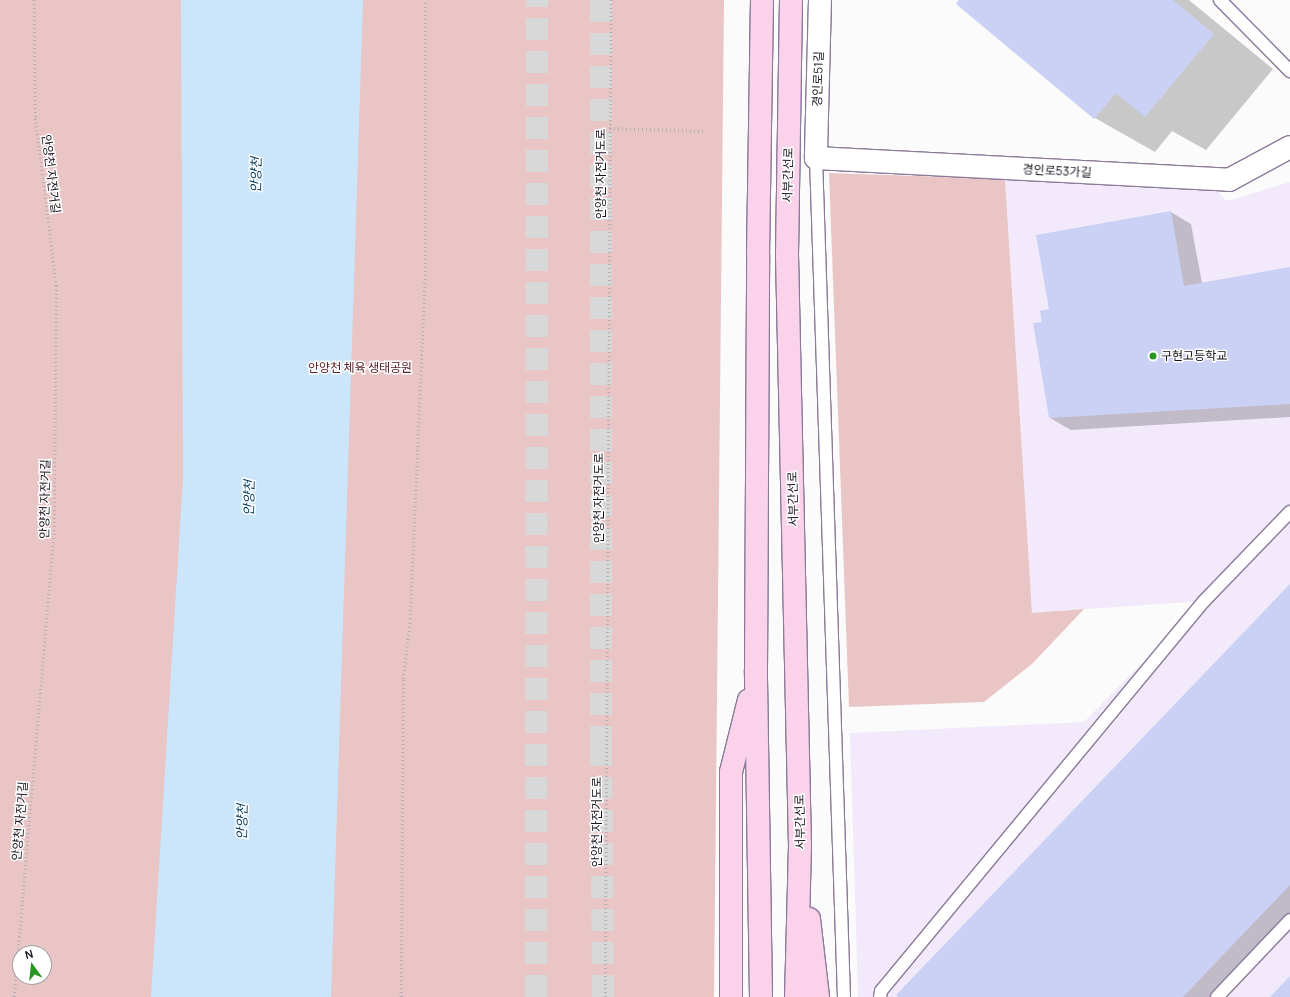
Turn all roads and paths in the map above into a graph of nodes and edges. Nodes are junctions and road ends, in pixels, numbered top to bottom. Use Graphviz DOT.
graph roads {
  1 [pos="34,0"];
  2 [pos="425,0"];
  3 [pos="611,0"];
  4 [pos="762,0"];
  5 [pos="791,0"];
  6 [pos="820,0"];
  7 [pos="1220,0"];
  8 [pos="1290,72"];
  9 [pos="610,128"];
  10 [pos="703,131"];
  11 [pos="1290,146"];
  12 [pos="816,158"];
  13 [pos="1290,512"];
  14 [pos="756,670"];
  15 [pos="800,846"];
  16 [pos="1290,920"];
  17 [pos="14,997"];
  18 [pos="401,997"];
  19 [pos="606,997"];
  20 [pos="731,997"];
  21 [pos="761,997"];
  22 [pos="796,997"];
  23 [pos="818,997"];
  24 [pos="844,997"];
  25 [pos="880,997"];
  26 [pos="1217,997"];
  1 -- 17 [label="path, 안양천 자전거길"];
  2 -- 18 [label="path"];
  3 -- 9 [label="path, 안양천 자전거도로"];
  4 -- 14 [label="main road"];
  5 -- 15 [label="main road, 서부간선로"];
  6 -- 12 [label="street, 경인로51길"];
  7 -- 8 [label="lane"];
  9 -- 10 [label="path"];
  9 -- 19 [label="path, 안양천 자전거도로"];
  11 -- 12 [label="street, 경인로53가길"];
  12 -- 24 [label="lane"];
  13 -- 25 [label="lane"];
  14 -- 20 [label="main road"];
  14 -- 21 [label="main road"];
  15 -- 22 [label="main road, 서부간선로"];
  15 -- 23 [label="main road"];
  16 -- 26 [label="lane"];
}
